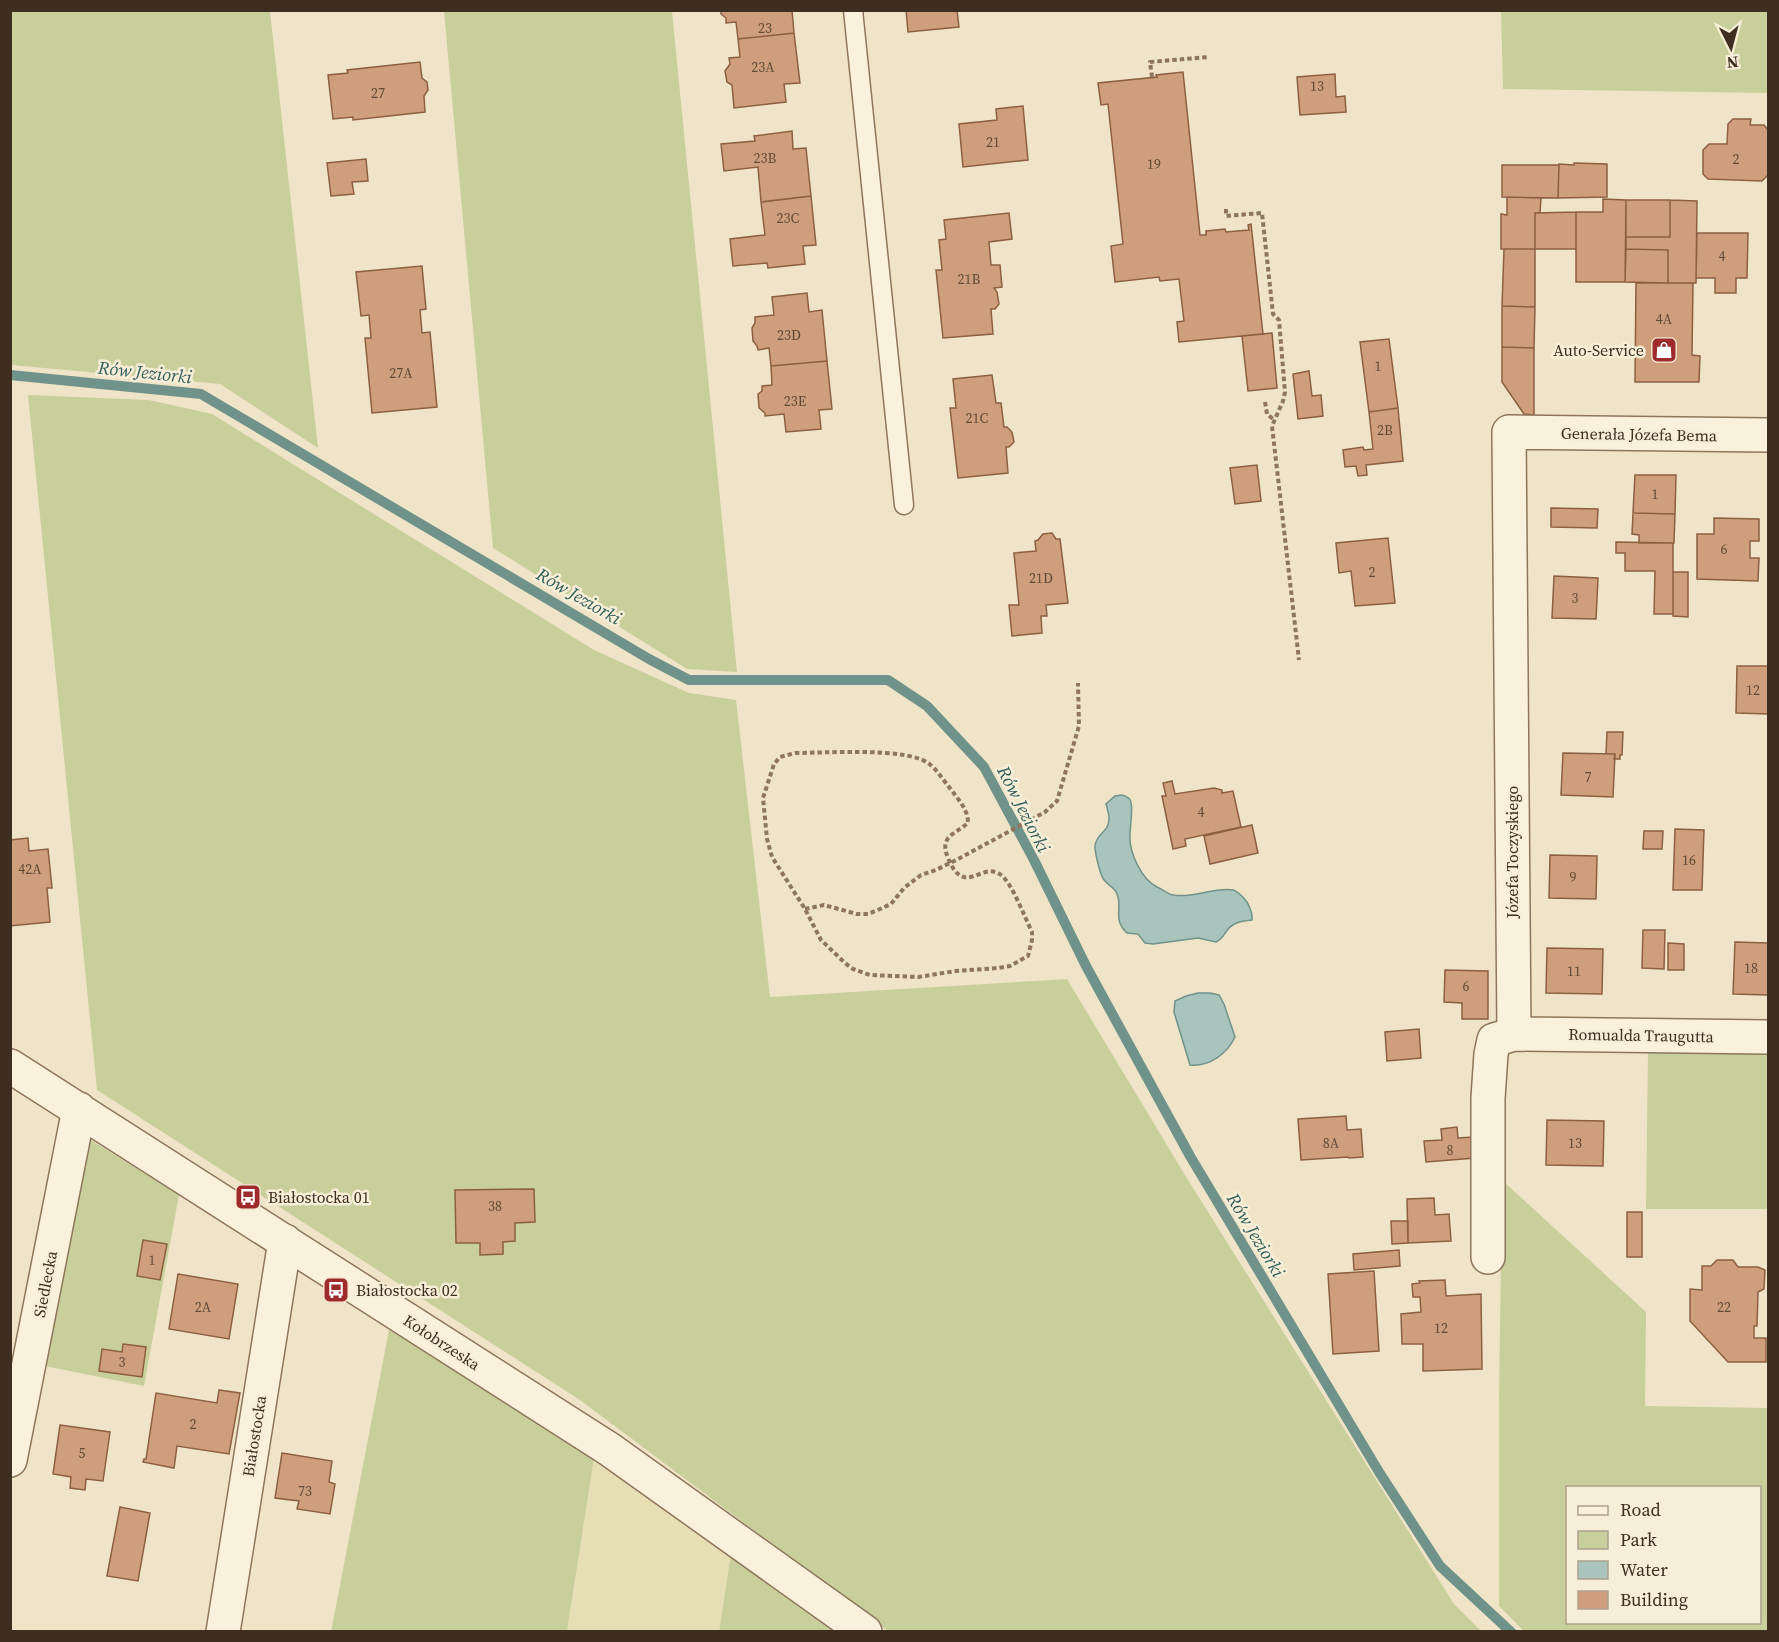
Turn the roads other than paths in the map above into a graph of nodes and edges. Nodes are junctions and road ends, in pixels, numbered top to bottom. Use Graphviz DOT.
graph roads {
  1 [pos="853,10"];
  2 [pos="1509,432"];
  3 [pos="1768,435"];
  4 [pos="904,505"];
  5 [pos="1514,1034"];
  6 [pos="1768,1037"];
  7 [pos="10,1066"];
  8 [pos="79,1109"];
  9 [pos="285,1241"];
  10 [pos="1488,1257"];
  11 [pos="10,1460"];
  12 [pos="223,1632"];
  13 [pos="865,1632"];
  1 -- 4 [label="lane"];
  2 -- 3 [label="street, Generała Józefa Bema"];
  2 -- 5 [label="street, Józefa Toczyskiego"];
  5 -- 6 [label="street, Romualda Traugutta"];
  5 -- 10 [label="street"];
  7 -- 8 [label="street, Kołobrzeska"];
  8 -- 9 [label="street, Kołobrzeska"];
  8 -- 11 [label="street, Siedlecka"];
  9 -- 12 [label="street, Białostocka"];
  9 -- 13 [label="street, Kołobrzeska"];
}
